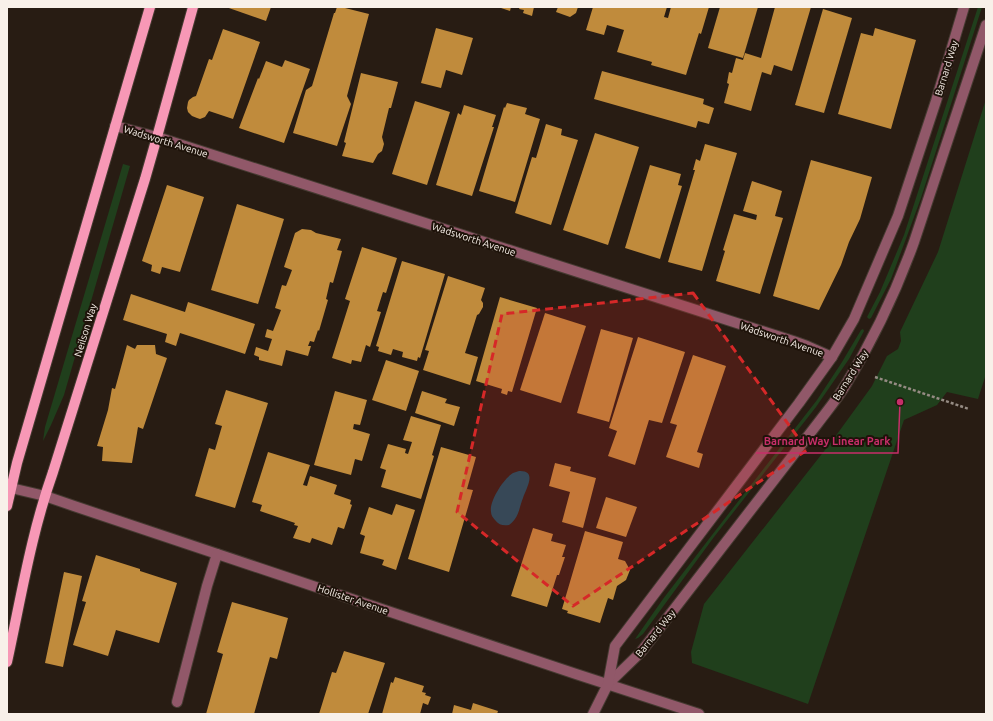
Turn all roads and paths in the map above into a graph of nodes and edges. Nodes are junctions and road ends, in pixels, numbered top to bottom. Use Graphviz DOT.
graph roads {
  1 [pos="150,7"];
  2 [pos="193,7"];
  3 [pos="964,7"];
  4 [pos="986,25"];
  5 [pos="115,126"];
  6 [pos="157,137"];
  7 [pos="832,357"];
  8 [pos="872,376"];
  9 [pos="969,409"];
  10 [pos="9,487"];
  11 [pos="45,496"];
  12 [pos="7,506"];
  13 [pos="217,554"];
  14 [pos="7,662"];
  15 [pos="608,684"];
  16 [pos="177,702"];
  17 [pos="594,714"];
  18 [pos="699,714"];
  1 -- 5 [label="main road"];
  2 -- 6 [label="main road, Neilson Way"];
  3 -- 7 [label="street, Barnard Way"];
  4 -- 15 [label="street, Barnard Way"];
  5 -- 6 [label="street, Wadsworth Avenue"];
  5 -- 10 [label="main road"];
  6 -- 7 [label="street, Wadsworth Avenue"];
  6 -- 11 [label="main road, Neilson Way"];
  7 -- 15 [label="street, Barnard Way"];
  8 -- 9 [label="path"];
  10 -- 11 [label="street, Hollister Avenue"];
  10 -- 12 [label="main road"];
  11 -- 13 [label="street, Hollister Avenue"];
  11 -- 14 [label="main road, Neilson Way"];
  13 -- 15 [label="street, Hollister Avenue"];
  13 -- 16 [label="street"];
  15 -- 17 [label="street"];
  15 -- 18 [label="street, Hollister Avenue"];
}
